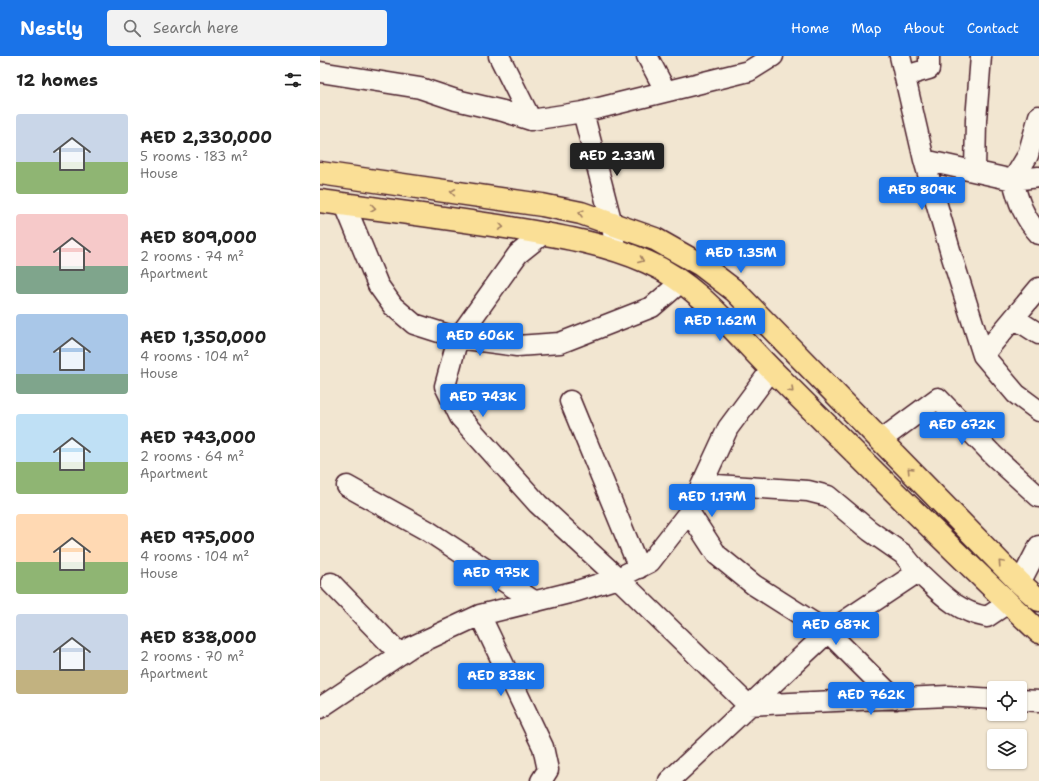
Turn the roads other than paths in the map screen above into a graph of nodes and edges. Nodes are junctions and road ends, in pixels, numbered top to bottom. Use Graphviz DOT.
graph roads {
  1 [pos="499,56"];
  2 [pos="647,56"];
  3 [pos="773,56"];
  4 [pos="900,56"];
  5 [pos="929,56"];
  6 [pos="982,56"];
  7 [pos="320,72"];
  8 [pos="905,76"];
  9 [pos="665,90"];
  10 [pos="583,112"];
  11 [pos="1039,116"];
  12 [pos="531,120"];
  13 [pos="924,160"];
  14 [pos="975,171"];
  15 [pos="320,173"];
  16 [pos="1039,177"];
  17 [pos="1013,180"];
  18 [pos="320,202"];
  19 [pos="345,205"];
  20 [pos="612,224"];
  21 [pos="543,234"];
  22 [pos="1039,234"];
  23 [pos="615,249"];
  24 [pos="681,282"];
  25 [pos="1039,288"];
  26 [pos="1014,318"];
  27 [pos="1039,334"];
  28 [pos="458,338"];
  29 [pos="983,355"];
  30 [pos="771,370"];
  31 [pos="570,401"];
  32 [pos="1039,411"];
  33 [pos="881,440"];
  34 [pos="702,484"];
  35 [pos="347,486"];
  36 [pos="1039,497"];
  37 [pos="689,512"];
  38 [pos="1039,546"];
  39 [pos="639,568"];
  40 [pos="918,572"];
  41 [pos="618,578"];
  42 [pos="331,583"];
  43 [pos="1020,583"];
  44 [pos="1039,600"];
  45 [pos="534,601"];
  46 [pos="1008,603"];
  47 [pos="480,615"];
  48 [pos="828,632"];
  49 [pos="1039,632"];
  50 [pos="400,654"];
  51 [pos="987,699"];
  52 [pos="895,700"];
  53 [pos="1027,701"];
  54 [pos="1039,702"];
  55 [pos="748,705"];
  56 [pos="320,708"];
  57 [pos="541,781"];
  58 [pos="669,781"];
  1 -- 12 [label="street"];
  2 -- 9 [label="street"];
  3 -- 9 [label="street"];
  4 -- 8 [label="street"];
  5 -- 8 [label="street"];
  6 -- 14 [label="street"];
  7 -- 12 [label="street"];
  8 -- 13 [label="street"];
  9 -- 10 [label="street"];
  10 -- 12 [label="street"];
  10 -- 20 [label="street"];
  11 -- 17 [label="street"];
  13 -- 14 [label="street"];
  13 -- 29 [label="street"];
  14 -- 17 [label="street"];
  20 -- 15 [label="main road, one-way"];
  16 -- 17 [label="street"];
  17 -- 22 [label="street"];
  18 -- 19 [label="main road"];
  19 -- 21 [label="main road, one-way"];
  19 -- 28 [label="street"];
  20 -- 23 [label="street"];
  20 -- 33 [label="main road"];
  21 -- 23 [label="main road"];
  21 -- 28 [label="street"];
  23 -- 24 [label="main road, one-way"];
  24 -- 28 [label="street"];
  24 -- 30 [label="main road"];
  25 -- 26 [label="street"];
  26 -- 27 [label="street"];
  26 -- 29 [label="street"];
  28 -- 41 [label="street"];
  29 -- 32 [label="street"];
  30 -- 34 [label="street"];
  30 -- 46 [label="main road, one-way"];
  31 -- 39 [label="street"];
  33 -- 36 [label="street"];
  43 -- 33 [label="main road, one-way"];
  34 -- 37 [label="street"];
  34 -- 40 [label="street"];
  35 -- 45 [label="street"];
  37 -- 39 [label="street"];
  37 -- 48 [label="street"];
  38 -- 43 [label="street"];
  39 -- 41 [label="street"];
  40 -- 46 [label="street"];
  40 -- 48 [label="street"];
  41 -- 45 [label="street"];
  41 -- 55 [label="street"];
  42 -- 50 [label="street"];
  43 -- 44 [label="main road"];
  45 -- 47 [label="street"];
  46 -- 49 [label="main road"];
  47 -- 50 [label="street"];
  47 -- 57 [label="street"];
  48 -- 52 [label="street"];
  48 -- 55 [label="street"];
  50 -- 56 [label="street"];
  51 -- 52 [label="street"];
  52 -- 55 [label="street"];
  53 -- 54 [label="street"];
  55 -- 58 [label="street"];
}
